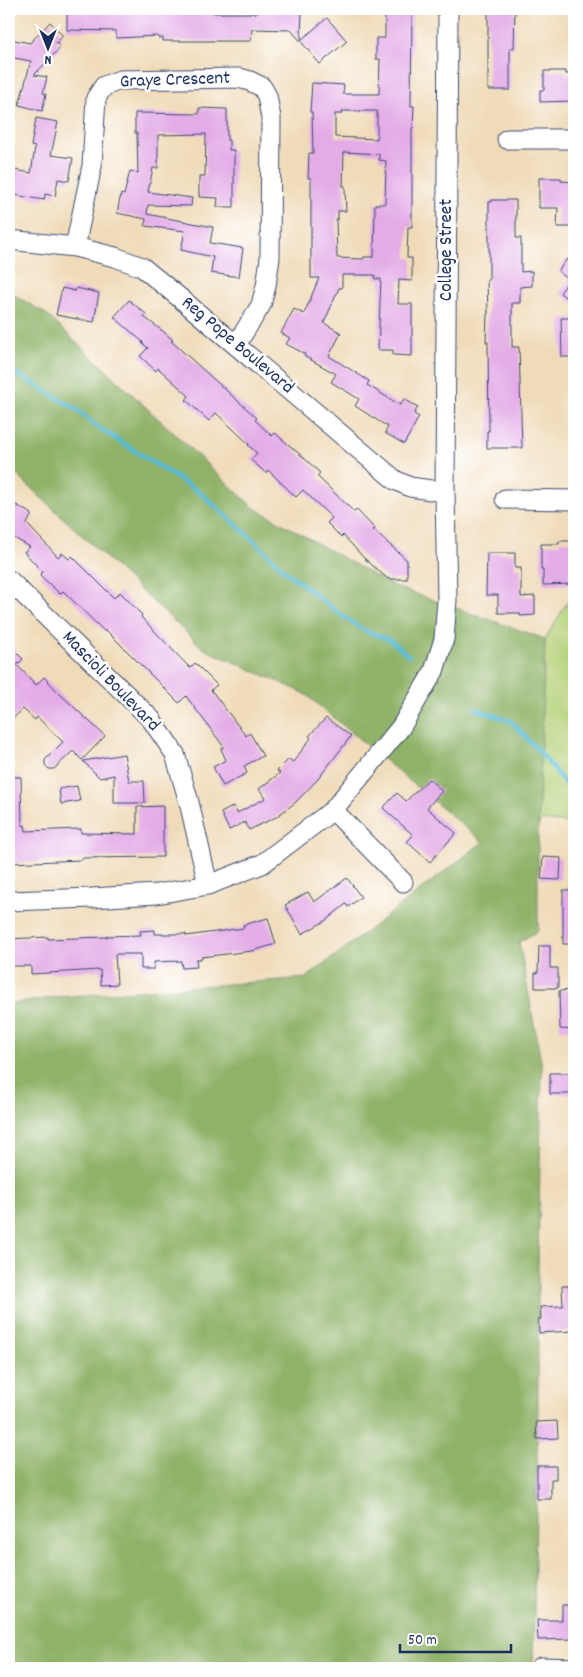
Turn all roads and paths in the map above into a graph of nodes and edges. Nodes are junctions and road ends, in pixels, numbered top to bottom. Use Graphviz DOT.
graph roads {
  1 [pos="448,9"];
  2 [pos="507,139"];
  3 [pos="574,139"];
  4 [pos="9,240"];
  5 [pos="76,247"];
  6 [pos="236,345"];
  7 [pos="445,492"];
  8 [pos="504,500"];
  9 [pos="574,500"];
  10 [pos="9,580"];
  11 [pos="333,810"];
  12 [pos="403,882"];
  13 [pos="208,886"];
  14 [pos="9,902"];
  15 [pos="541,1667"];
  16 [pos="574,1668"];
  1 -- 7 [label="street, College Street"];
  2 -- 3 [label="street"];
  4 -- 5 [label="street, Reg Pope Boulevard"];
  5 -- 6 [label="street, Reg Pope Boulevard"];
  5 -- 6 [label="street, Graye Crescent"];
  6 -- 7 [label="street, Reg Pope Boulevard"];
  7 -- 11 [label="street, College Street"];
  8 -- 9 [label="street"];
  10 -- 13 [label="street, Mascioli Boulevard"];
  11 -- 12 [label="street"];
  11 -- 13 [label="street, College Street"];
  13 -- 14 [label="street, College Street"];
  15 -- 16 [label="street"];
}
